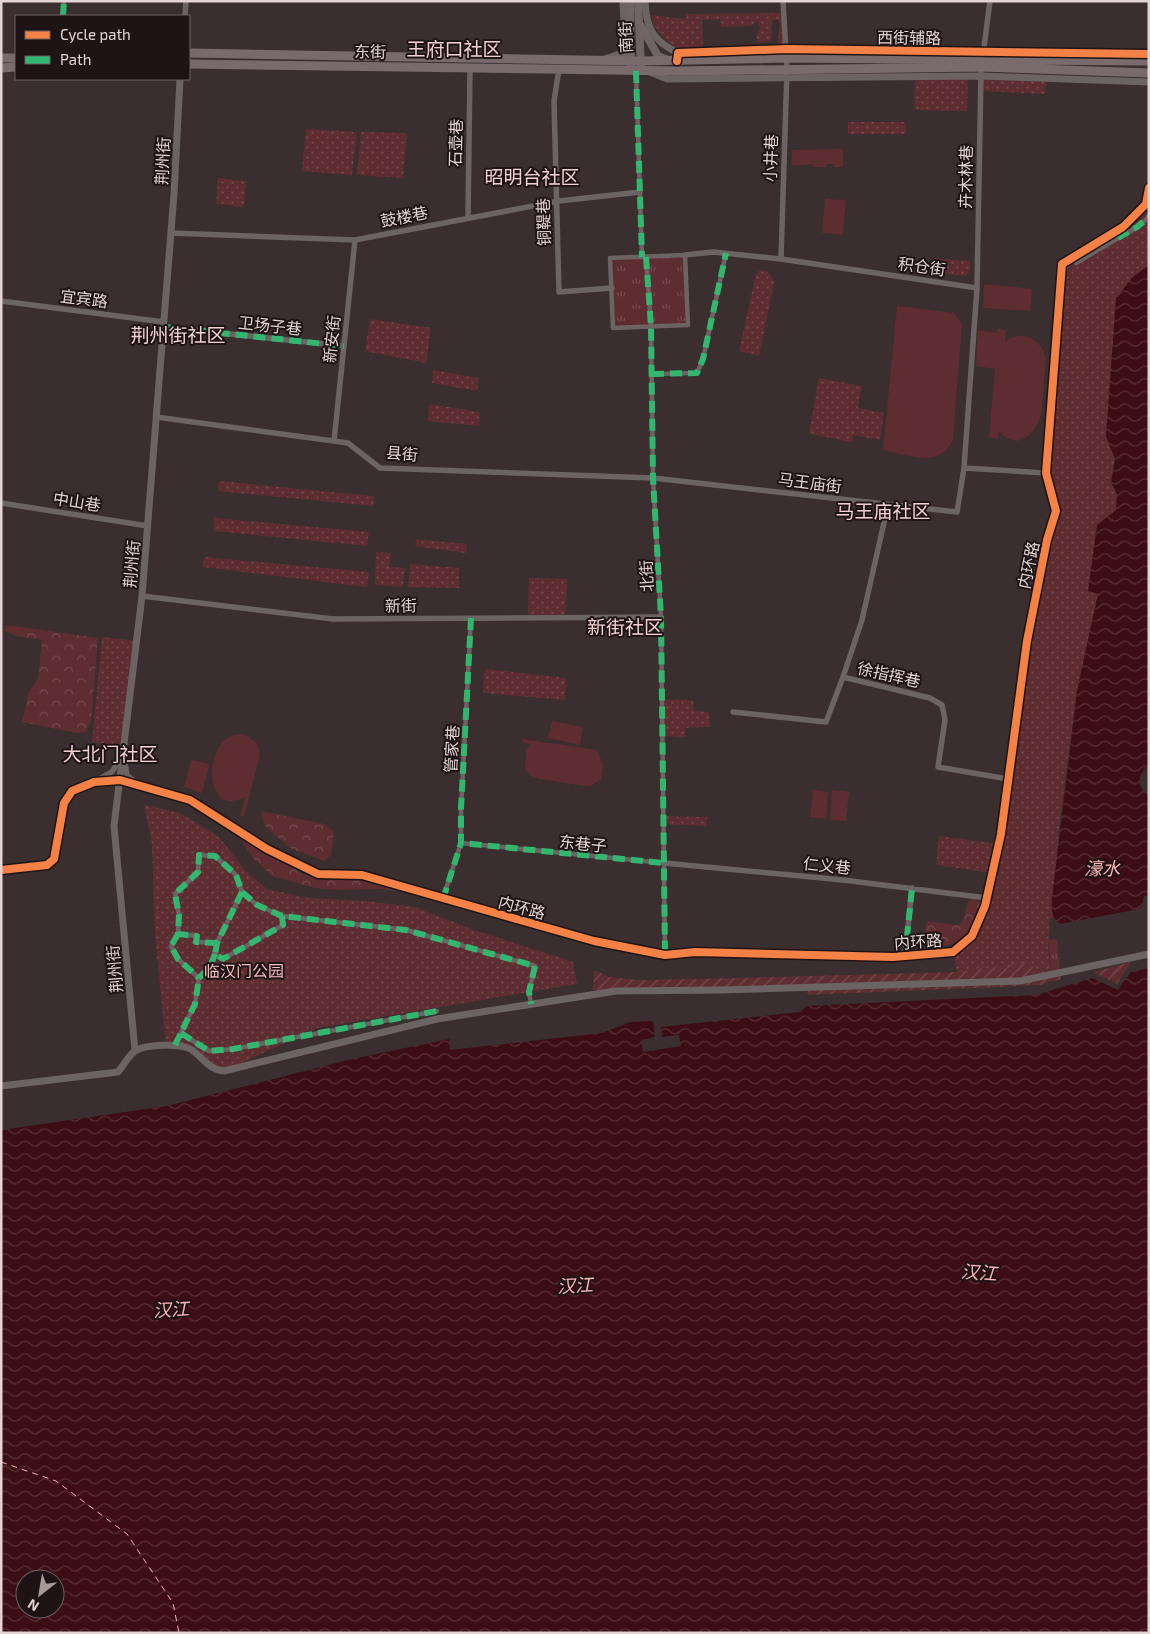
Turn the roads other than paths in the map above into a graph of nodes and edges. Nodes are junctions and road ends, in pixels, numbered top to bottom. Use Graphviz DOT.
graph roads {
  1 [pos="64,1"];
  2 [pos="186,1"];
  3 [pos="623,1"];
  4 [pos="630,1"];
  5 [pos="638,1"];
  6 [pos="645,1"];
  7 [pos="783,1"];
  8 [pos="990,1"];
  9 [pos="63,15"];
  10 [pos="185,15"];
  11 [pos="633,25"];
  12 [pos="190,53"];
  13 [pos="786,53"];
  14 [pos="1149,54"];
  15 [pos="678,57"];
  16 [pos="1,58"];
  17 [pos="15,58"];
  18 [pos="605,60"];
  19 [pos="1149,61"];
  20 [pos="190,64"];
  21 [pos="982,64"];
  22 [pos="15,67"];
  23 [pos="638,67"];
  24 [pos="1,68"];
  25 [pos="470,68"];
  26 [pos="559,68"];
  27 [pos="787,73"];
  28 [pos="1149,73"];
  29 [pos="180,80"];
  30 [pos="1149,82"];
  31 [pos="1149,188"];
  32 [pos="640,192"];
  33 [pos="556,201"];
  34 [pos="1149,216"];
  35 [pos="468,218"];
  36 [pos="171,233"];
  37 [pos="356,240"];
  38 [pos="726,253"];
  39 [pos="685,255"];
  40 [pos="1074,256"];
  41 [pos="644,257"];
  42 [pos="781,258"];
  43 [pos="612,288"];
  44 [pos="977,288"];
  45 [pos="1,301"];
  46 [pos="164,325"];
  47 [pos="651,326"];
  48 [pos="344,346"];
  49 [pos="652,374"];
  50 [pos="156,418"];
  51 [pos="334,441"];
  52 [pos="964,468"];
  53 [pos="1046,473"];
  54 [pos="653,478"];
  55 [pos="1,503"];
  56 [pos="888,505"];
  57 [pos="148,526"];
  58 [pos="142,596"];
  59 [pos="661,617"];
  60 [pos="471,618"];
  61 [pos="843,677"];
  62 [pos="732,712"];
  63 [pos="123,753"];
  64 [pos="1008,779"];
  65 [pos="120,780"];
  66 [pos="94,782"];
  67 [pos="139,785"];
  68 [pos="461,843"];
  69 [pos="664,863"];
  70 [pos="1,870"];
  71 [pos="912,888"];
  72 [pos="242,892"];
  73 [pos="987,898"];
  74 [pos="443,899"];
  75 [pos="282,916"];
  76 [pos="178,934"];
  77 [pos="217,943"];
  78 [pos="214,954"];
  79 [pos="1149,954"];
  80 [pos="665,955"];
  81 [pos="905,956"];
  82 [pos="199,978"];
  83 [pos="531,1004"];
  84 [pos="437,1011"];
  85 [pos="181,1033"];
  86 [pos="175,1046"];
  87 [pos="135,1051"];
  88 [pos="1,1086"];
  1 -- 9 [label="street"];
  2 -- 10 [label="street"];
  3 -- 11 [label="street"];
  4 -- 11 [label="main road, 南街"];
  5 -- 11 [label="main road, 南街"];
  6 -- 15 [label="street"];
  7 -- 13 [label="street, 小井巷"];
  8 -- 21 [label="street, 卉木林巷"];
  11 -- 15 [label="main road"];
  11 -- 18 [label="main road"];
  11 -- 23 [label="main road, 南街"];
  12 -- 18 [label="main road, 东街"];
  13 -- 15 [label="main road"];
  13 -- 21 [label="main road"];
  13 -- 27 [label="street, 小井巷"];
  14 -- 21 [label="street"];
  15 -- 23 [label="main road"];
  16 -- 17 [label="main road"];
  18 -- 23 [label="main road, 东街"];
  19 -- 21 [label="main road"];
  20 -- 25 [label="main road, 东街"];
  21 -- 27 [label="main road"];
  21 -- 28 [label="main road"];
  21 -- 30 [label="street"];
  21 -- 44 [label="street, 卉木林巷"];
  22 -- 24 [label="main road"];
  23 -- 26 [label="main road, 东街"];
  23 -- 27 [label="main road"];
  23 -- 32 [label="street, 北街"];
  25 -- 26 [label="main road, 东街"];
  25 -- 35 [label="street, 石壶巷"];
  26 -- 33 [label="street, 铜鞮巷"];
  27 -- 42 [label="street, 小井巷"];
  29 -- 36 [label="street, 荆州街"];
  31 -- 40 [label="street, 内环路"];
  32 -- 33 [label="street, 鼓楼巷"];
  32 -- 41 [label="street, 北街"];
  33 -- 35 [label="street, 鼓楼巷"];
  33 -- 43 [label="street, 铜鞮巷"];
  34 -- 40 [label="street"];
  35 -- 37 [label="street, 鼓楼巷"];
  36 -- 37 [label="street, 鼓楼巷"];
  36 -- 46 [label="street, 荆州街"];
  37 -- 48 [label="street, 新安街"];
  38 -- 39 [label="street, 积仓街"];
  38 -- 42 [label="street, 积仓街"];
  38 -- 49 [label="street"];
  39 -- 41 [label="street"];
  39 -- 47 [label="street"];
  40 -- 53 [label="street, 内环路"];
  41 -- 43 [label="street"];
  41 -- 47 [label="street, 北街"];
  42 -- 44 [label="street, 积仓街"];
  43 -- 47 [label="street"];
  44 -- 52 [label="street"];
  45 -- 46 [label="street, 宜宾路"];
  46 -- 48 [label="street, 卫场子巷"];
  46 -- 50 [label="street, 荆州街"];
  47 -- 49 [label="street, 北街"];
  48 -- 51 [label="street, 新安街"];
  49 -- 54 [label="street, 北街"];
  50 -- 51 [label="street, 县街"];
  50 -- 57 [label="street, 荆州街"];
  51 -- 54 [label="street, 县街"];
  52 -- 53 [label="street"];
  52 -- 56 [label="street, 马王庙街"];
  53 -- 64 [label="street, 内环路"];
  54 -- 56 [label="street, 马王庙街"];
  54 -- 59 [label="street, 北街"];
  55 -- 57 [label="street, 中山巷"];
  56 -- 61 [label="street, 徐指挥巷"];
  57 -- 58 [label="street, 荆州街"];
  58 -- 60 [label="street, 新街"];
  58 -- 63 [label="street, 荆州街"];
  59 -- 60 [label="street, 新街"];
  59 -- 69 [label="street, 北街"];
  60 -- 68 [label="street, 管家巷"];
  61 -- 62 [label="street"];
  61 -- 64 [label="street, 徐指挥巷"];
  63 -- 65 [label="street, 荆州街"];
  63 -- 66 [label="street"];
  63 -- 67 [label="street"];
  64 -- 73 [label="street, 内环路"];
  65 -- 66 [label="street"];
  65 -- 67 [label="street, 内环路"];
  65 -- 87 [label="street, 荆州街"];
  66 -- 70 [label="street"];
  67 -- 74 [label="street, 内环路"];
  68 -- 69 [label="street, 东巷子"];
  68 -- 74 [label="street, 管家巷"];
  69 -- 71 [label="street, 仁义巷"];
  69 -- 80 [label="street, 北街"];
  71 -- 73 [label="street, 仁义巷"];
  71 -- 81 [label="street"];
  72 -- 75 [label="street"];
  72 -- 76 [label="street"];
  72 -- 77 [label="street"];
  73 -- 81 [label="street, 内环路"];
  74 -- 80 [label="street, 内环路"];
  75 -- 78 [label="street"];
  75 -- 83 [label="street"];
  76 -- 77 [label="street"];
  76 -- 82 [label="street"];
  77 -- 78 [label="street"];
  78 -- 82 [label="street"];
  79 -- 83 [label="street"];
  80 -- 81 [label="street, 内环路"];
  82 -- 85 [label="street"];
  83 -- 86 [label="street"];
  84 -- 85 [label="street"];
  85 -- 86 [label="street"];
  86 -- 87 [label="street"];
  87 -- 88 [label="street"];
}
